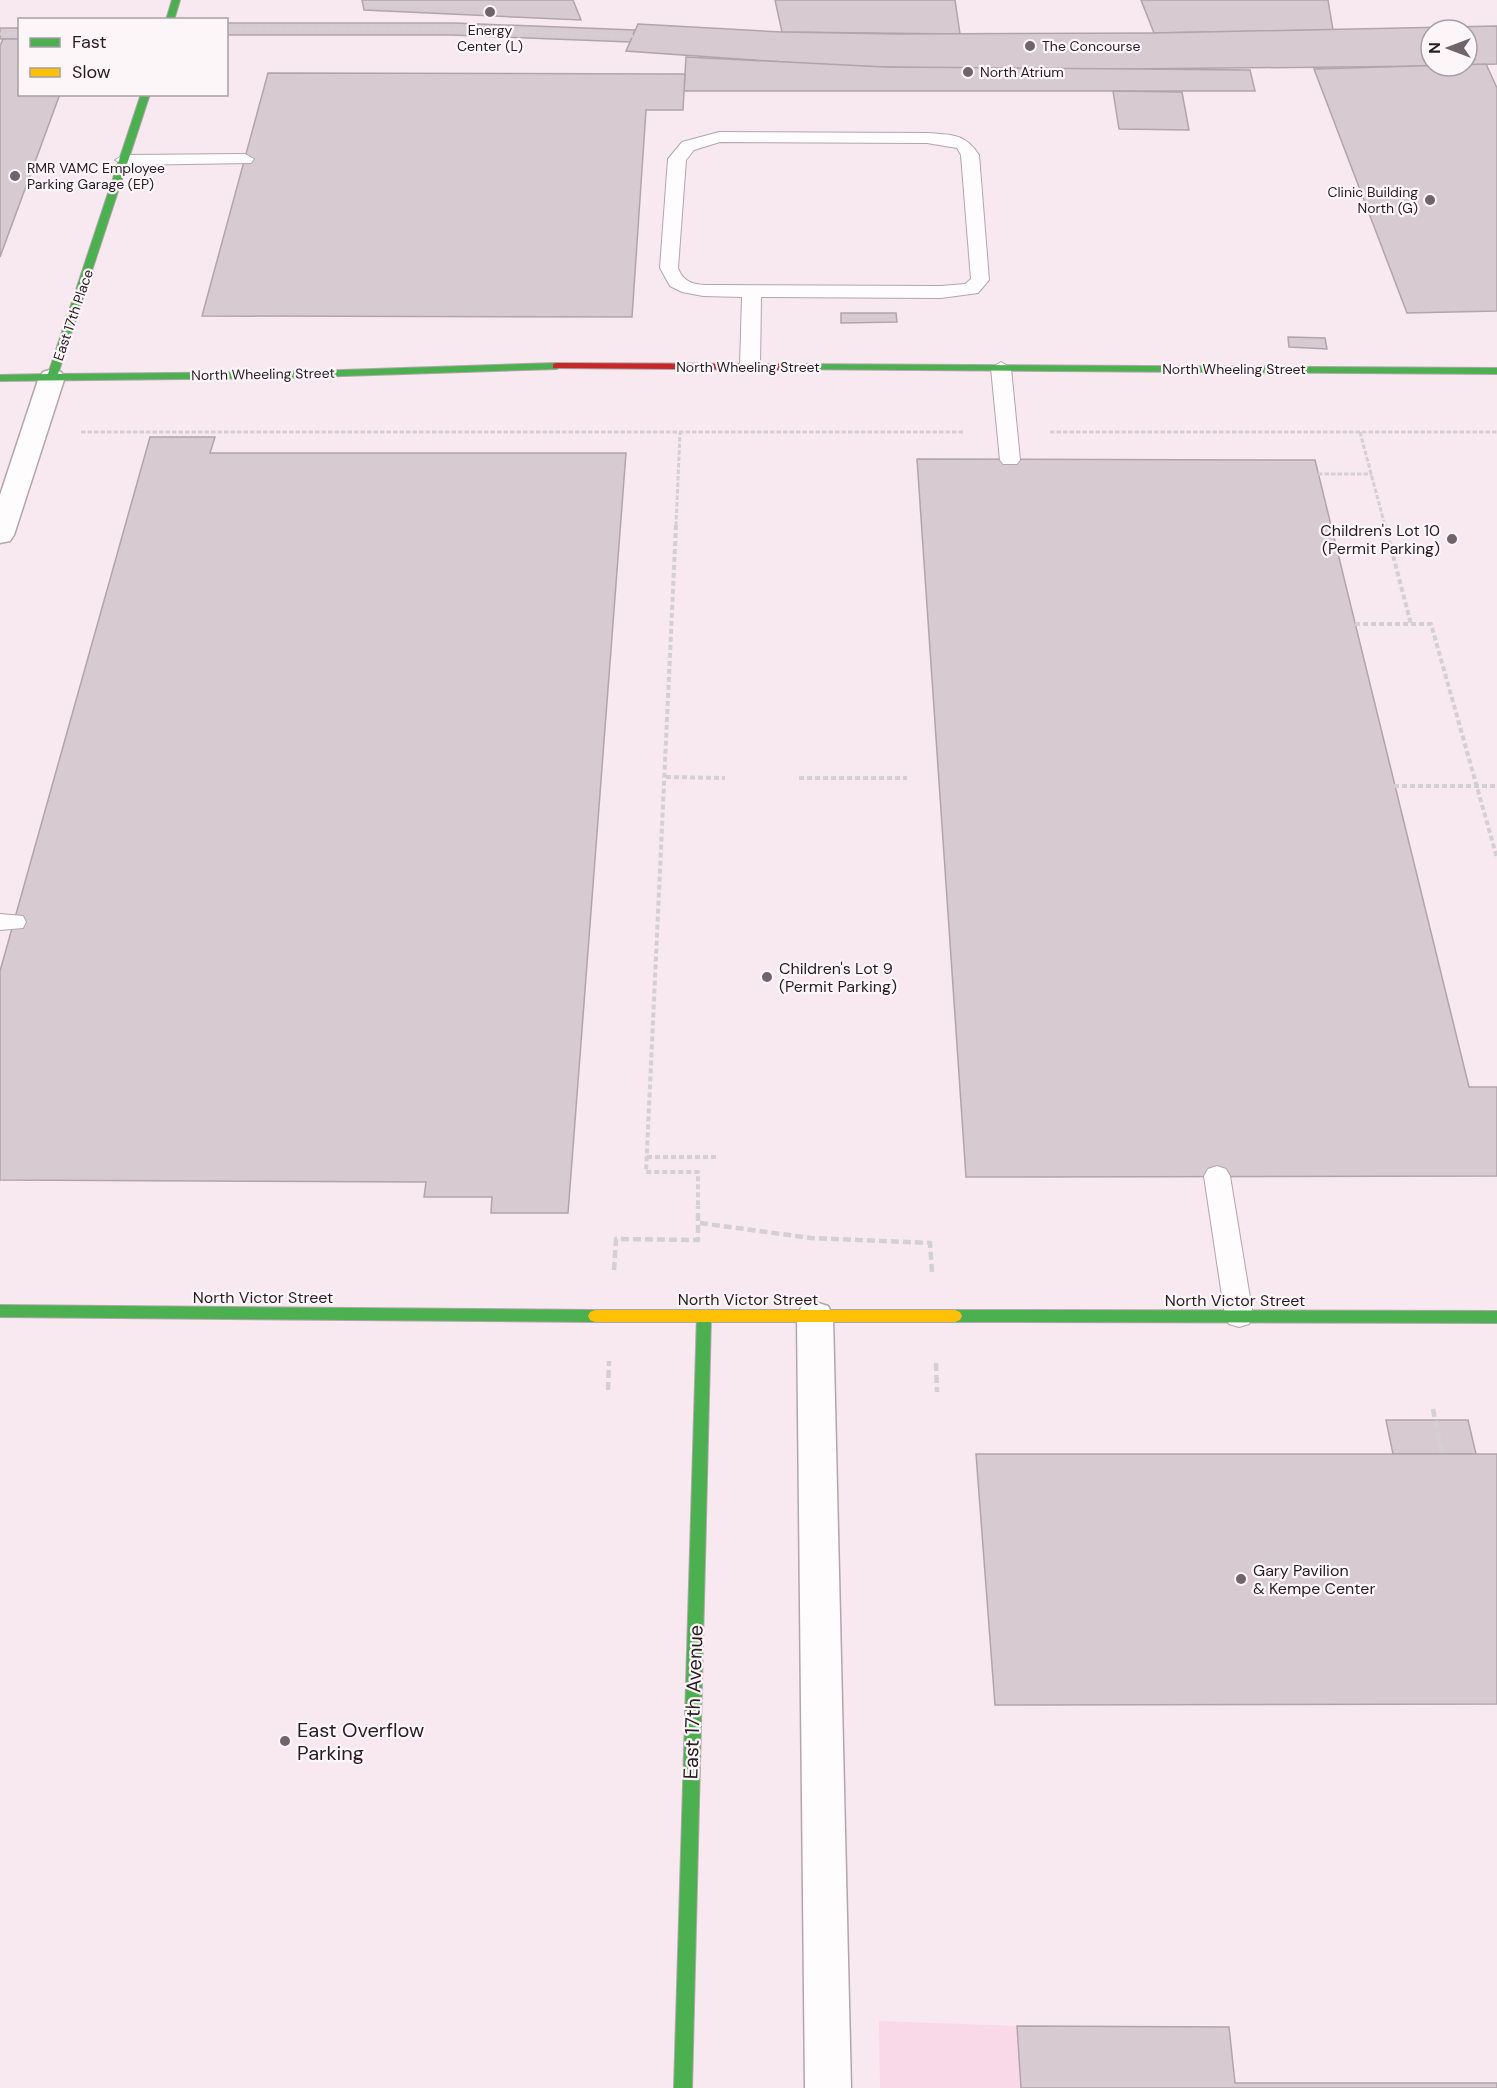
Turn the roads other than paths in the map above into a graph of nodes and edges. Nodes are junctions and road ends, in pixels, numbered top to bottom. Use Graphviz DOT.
graph roads {
  1 [pos="176,0"];
  2 [pos="171,18"];
  3 [pos="145,96"];
  4 [pos="245,159"];
  5 [pos="124,160"];
  6 [pos="752,291"];
  7 [pos="750,366"];
  8 [pos="1001,368"];
  9 [pos="1497,371"];
  10 [pos="52,377"];
  11 [pos="0,378"];
  12 [pos="1010,460"];
  13 [pos="0,535"];
  14 [pos="1217,1176"];
  15 [pos="0,1311"];
  16 [pos="704,1316"];
  17 [pos="815,1316"];
  18 [pos="1239,1316"];
  19 [pos="1497,1317"];
  20 [pos="682,2088"];
  21 [pos="828,2088"];
  1 -- 2 [label="street"];
  3 -- 5 [label="street, East 17th Place"];
  4 -- 5 [label="lane"];
  5 -- 10 [label="street, East 17th Place"];
  6 -- 6 [label="lane"];
  6 -- 7 [label="lane"];
  7 -- 8 [label="street, North Wheeling Street"];
  7 -- 10 [label="street, North Wheeling Street"];
  8 -- 9 [label="street, North Wheeling Street"];
  8 -- 12 [label="lane"];
  10 -- 11 [label="street, North Wheeling Street"];
  10 -- 13 [label="street, East 17th Place"];
  14 -- 18 [label="lane"];
  15 -- 16 [label="street, North Victor Street"];
  16 -- 17 [label="street, North Victor Street"];
  16 -- 20 [label="street, East 17th Avenue"];
  17 -- 18 [label="street, North Victor Street"];
  17 -- 21 [label="street"];
  18 -- 19 [label="street, North Victor Street"];
}
